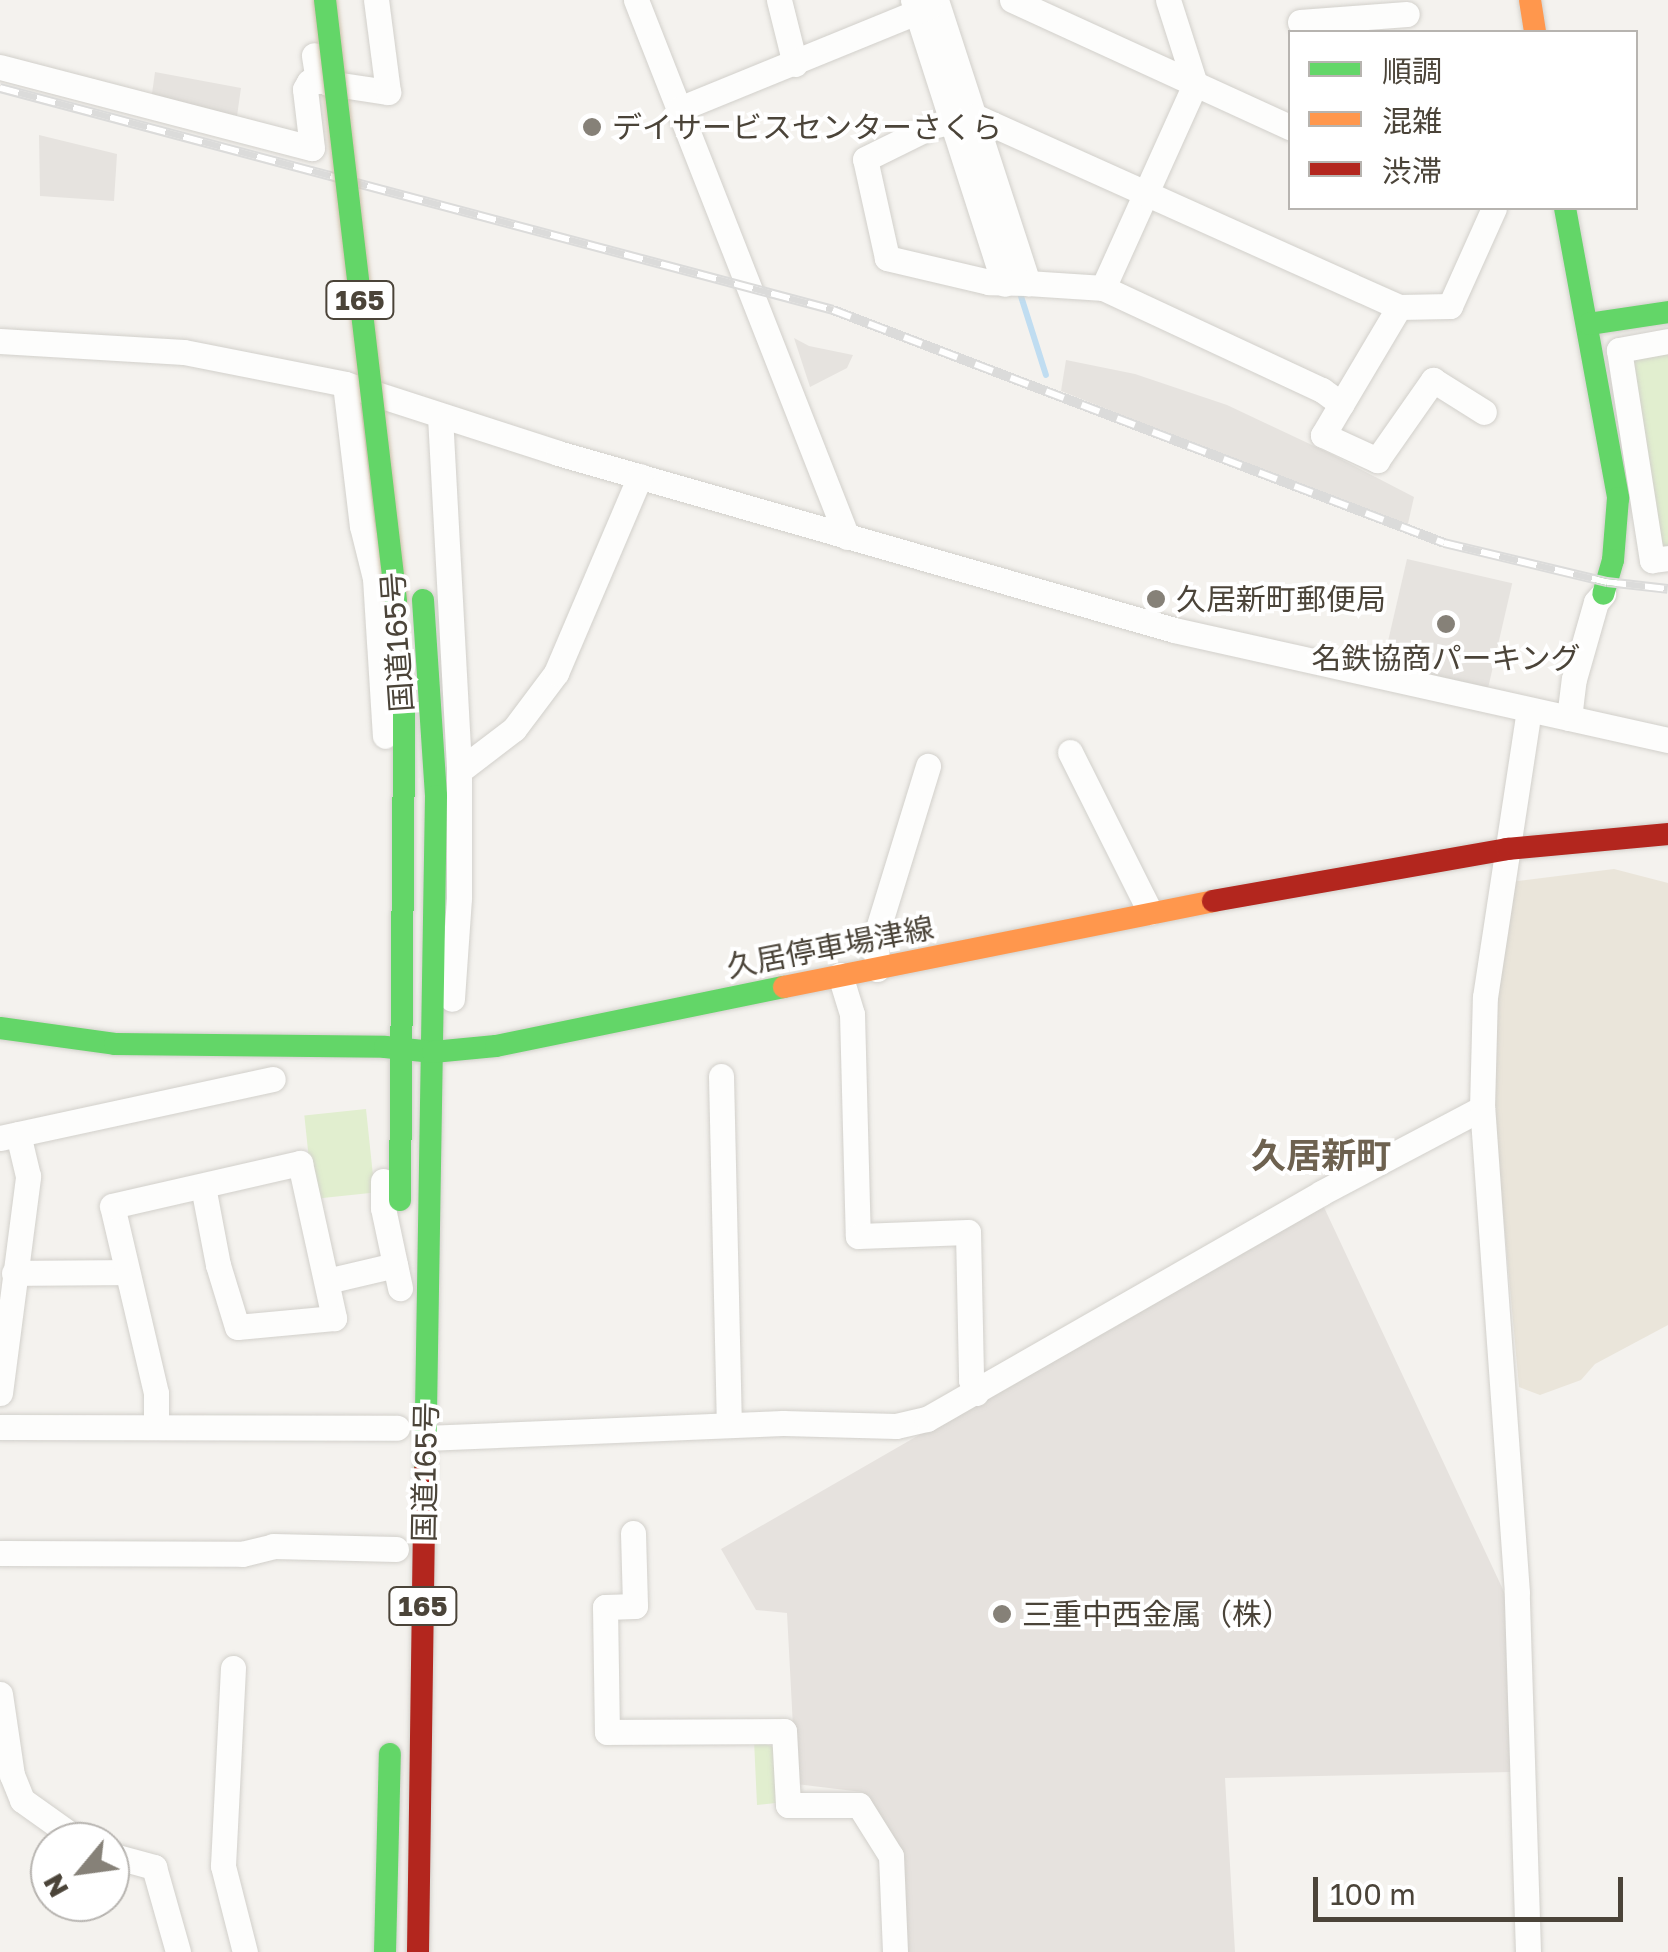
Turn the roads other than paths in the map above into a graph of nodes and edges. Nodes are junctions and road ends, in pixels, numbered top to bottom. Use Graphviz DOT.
graph roads {
  1 [pos="307,0"];
  2 [pos="325,0"];
  3 [pos="354,0"];
  4 [pos="376,0"];
  5 [pos="636,0"];
  6 [pos="779,0"];
  7 [pos="1012,0"];
  8 [pos="1168,0"];
  9 [pos="1530,0"];
  10 [pos="930,4"];
  11 [pos="1406,14"];
  12 [pos="1300,18"];
  13 [pos="1535,30"];
  14 [pos="794,64"];
  15 [pos="0,67"];
  16 [pos="318,81"];
  17 [pos="1195,84"];
  18 [pos="367,107"];
  19 [pos="680,110"];
  20 [pos="963,118"];
  21 [pos="1288,126"];
  22 [pos="1146,192"];
  23 [pos="1493,210"];
  24 [pos="1565,210"];
  25 [pos="1017,284"];
  26 [pos="1103,288"];
  27 [pos="1399,307"];
  28 [pos="1668,312"];
  29 [pos="1589,324"];
  30 [pos="0,342"];
  31 [pos="1668,342"];
  32 [pos="398,383"];
  33 [pos="345,384"];
  34 [pos="1341,404"];
  35 [pos="1484,412"];
  36 [pos="440,416"];
  37 [pos="402,422"];
  38 [pos="640,476"];
  39 [pos="847,537"];
  40 [pos="1668,558"];
  41 [pos="421,590"];
  42 [pos="1603,594"];
  43 [pos="1529,710"];
  44 [pos="1568,718"];
  45 [pos="1668,740"];
  46 [pos="1070,752"];
  47 [pos="928,766"];
  48 [pos="458,770"];
  49 [pos="1668,834"];
  50 [pos="1507,848"];
  51 [pos="1150,912"];
  52 [pos="877,968"];
  53 [pos="840,975"];
  54 [pos="0,1028"];
  55 [pos="392,1048"];
  56 [pos="433,1052"];
  57 [pos="720,1076"];
  58 [pos="274,1079"];
  59 [pos="1482,1108"];
  60 [pos="9,1136"];
  61 [pos="203,1186"];
  62 [pos="125,1272"];
  63 [pos="14,1273"];
  64 [pos="326,1281"];
  65 [pos="0,1393"];
  66 [pos="976,1393"];
  67 [pos="728,1425"];
  68 [pos="156,1427"];
  69 [pos="397,1427"];
  70 [pos="0,1428"];
  71 [pos="425,1438"];
  72 [pos="632,1534"];
  73 [pos="396,1550"];
  74 [pos="0,1553"];
  75 [pos="233,1668"];
  76 [pos="0,1694"];
  77 [pos="391,1725"];
  78 [pos="53,1822"];
  79 [pos="130,1860"];
  80 [pos="178,1952"];
  81 [pos="245,1952"];
  82 [pos="385,1952"];
  83 [pos="418,1952"];
  84 [pos="896,1952"];
  85 [pos="1528,1952"];
  1 -- 16 [label="street"];
  2 -- 55 [label="main road, 国道165号 / 165, bridge"];
  3 -- 18 [label="main road"];
  4 -- 16 [label="street"];
  5 -- 19 [label="street"];
  6 -- 14 [label="street"];
  7 -- 17 [label="street"];
  8 -- 17 [label="street"];
  9 -- 13 [label="main road"];
  10 -- 14 [label="street"];
  10 -- 20 [label="street"];
  11 -- 12 [label="street"];
  14 -- 19 [label="street"];
  15 -- 16 [label="street"];
  17 -- 21 [label="street"];
  17 -- 22 [label="street"];
  19 -- 39 [label="street"];
  20 -- 22 [label="street"];
  20 -- 25 [label="street"];
  20 -- 25 [label="street"];
  22 -- 26 [label="street"];
  22 -- 27 [label="street"];
  23 -- 27 [label="street"];
  24 -- 29 [label="main road"];
  25 -- 26 [label="street"];
  26 -- 34 [label="street"];
  27 -- 34 [label="street"];
  28 -- 29 [label="main road"];
  29 -- 42 [label="main road"];
  30 -- 33 [label="street"];
  31 -- 40 [label="street"];
  32 -- 37 [label="main road"];
  33 -- 36 [label="street"];
  33 -- 55 [label="street, 国道165号 / 165"];
  34 -- 35 [label="street"];
  36 -- 38 [label="street"];
  36 -- 48 [label="street, 国道165号 / 165"];
  38 -- 39 [label="street"];
  38 -- 48 [label="street"];
  39 -- 43 [label="street"];
  41 -- 56 [label="main road, 国道165号 / 165"];
  42 -- 44 [label="street"];
  43 -- 44 [label="street"];
  43 -- 50 [label="street"];
  44 -- 45 [label="street"];
  46 -- 51 [label="street"];
  47 -- 52 [label="street"];
  48 -- 56 [label="street, 国道165号 / 165"];
  49 -- 50 [label="main road, 久居停車場津線"];
  50 -- 51 [label="main road, 久居停車場津線"];
  50 -- 59 [label="street"];
  51 -- 52 [label="main road, 久居停車場津線"];
  52 -- 53 [label="main road, 久居停車場津線"];
  53 -- 56 [label="main road, 久居停車場津線"];
  53 -- 66 [label="street"];
  54 -- 55 [label="main road, 久居停車場津線"];
  55 -- 56 [label="main road, 久居停車場津線"];
  55 -- 64 [label="street, 国道165号 / 165"];
  56 -- 71 [label="main road, 国道165号 / 165"];
  57 -- 67 [label="street"];
  58 -- 60 [label="street"];
  59 -- 66 [label="street"];
  59 -- 85 [label="street"];
  60 -- 63 [label="street"];
  61 -- 62 [label="street"];
  61 -- 64 [label="street"];
  61 -- 64 [label="street"];
  62 -- 63 [label="street"];
  62 -- 68 [label="street"];
  63 -- 65 [label="street"];
  66 -- 67 [label="street"];
  67 -- 71 [label="street"];
  68 -- 69 [label="street"];
  68 -- 70 [label="street"];
  71 -- 83 [label="main road, 国道165号 / 165"];
  72 -- 84 [label="street"];
  73 -- 74 [label="street"];
  75 -- 81 [label="street"];
  76 -- 78 [label="street"];
  77 -- 82 [label="main road"];
  79 -- 80 [label="street"];
}
